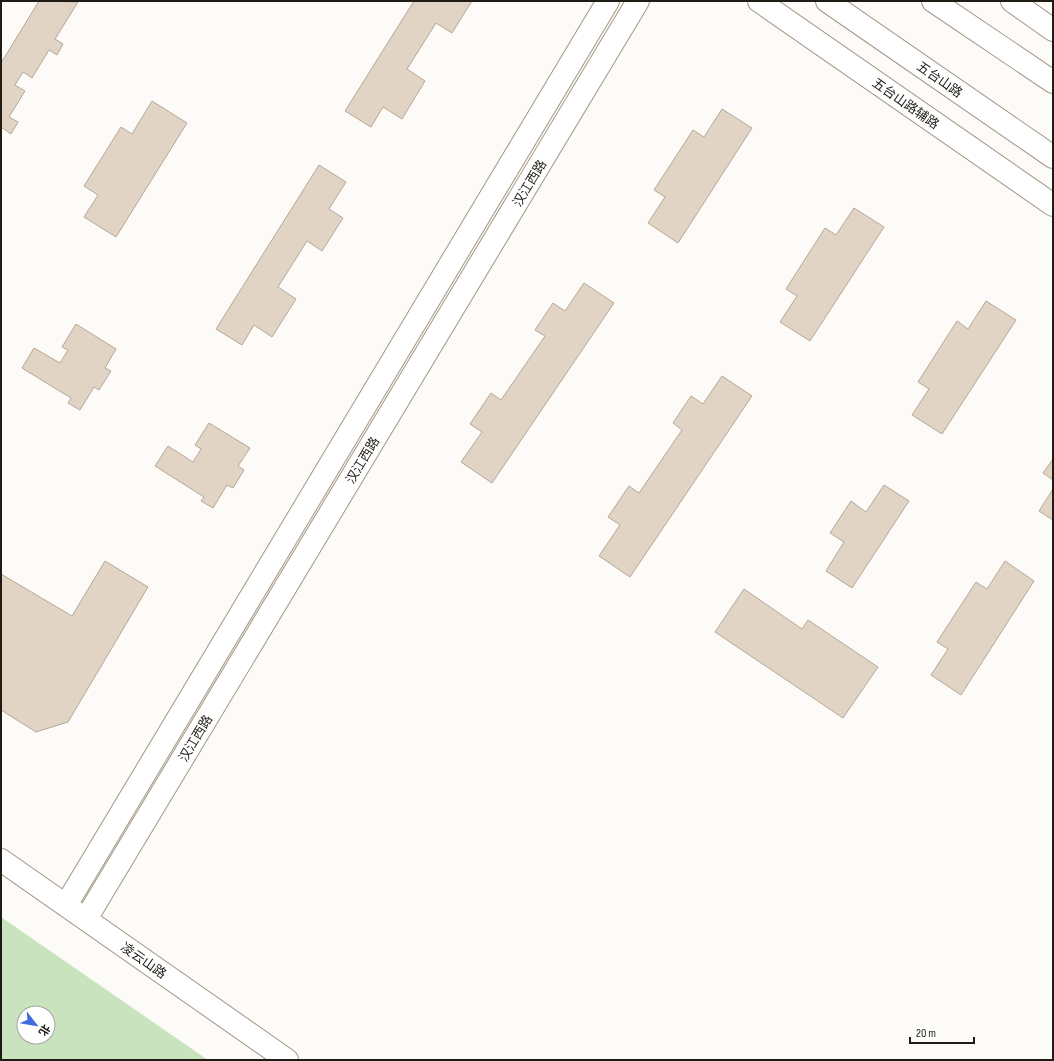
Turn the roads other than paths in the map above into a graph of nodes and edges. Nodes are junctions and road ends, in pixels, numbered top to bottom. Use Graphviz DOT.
graph roads {
  1 [pos="608,1"];
  2 [pos="638,1"];
  3 [pos="759,1"];
  4 [pos="827,1"];
  5 [pos="933,1"];
  6 [pos="1012,1"];
  7 [pos="1053,30"];
  8 [pos="1053,82"];
  9 [pos="1053,157"];
  10 [pos="1053,205"];
  11 [pos="1,860"];
  12 [pos="66,905"];
  13 [pos="86,919"];
  14 [pos="288,1060"];
  1 -- 12 [label="street, 汉江西路"];
  2 -- 13 [label="street, 汉江西路"];
  3 -- 10 [label="street, 五台山路辅路"];
  4 -- 9 [label="street, 五台山路"];
  5 -- 8 [label="street"];
  6 -- 7 [label="street"];
  11 -- 12 [label="street, 凌云山路"];
  12 -- 13 [label="street, 凌云山路"];
  13 -- 14 [label="street, 凌云山路"];
}
